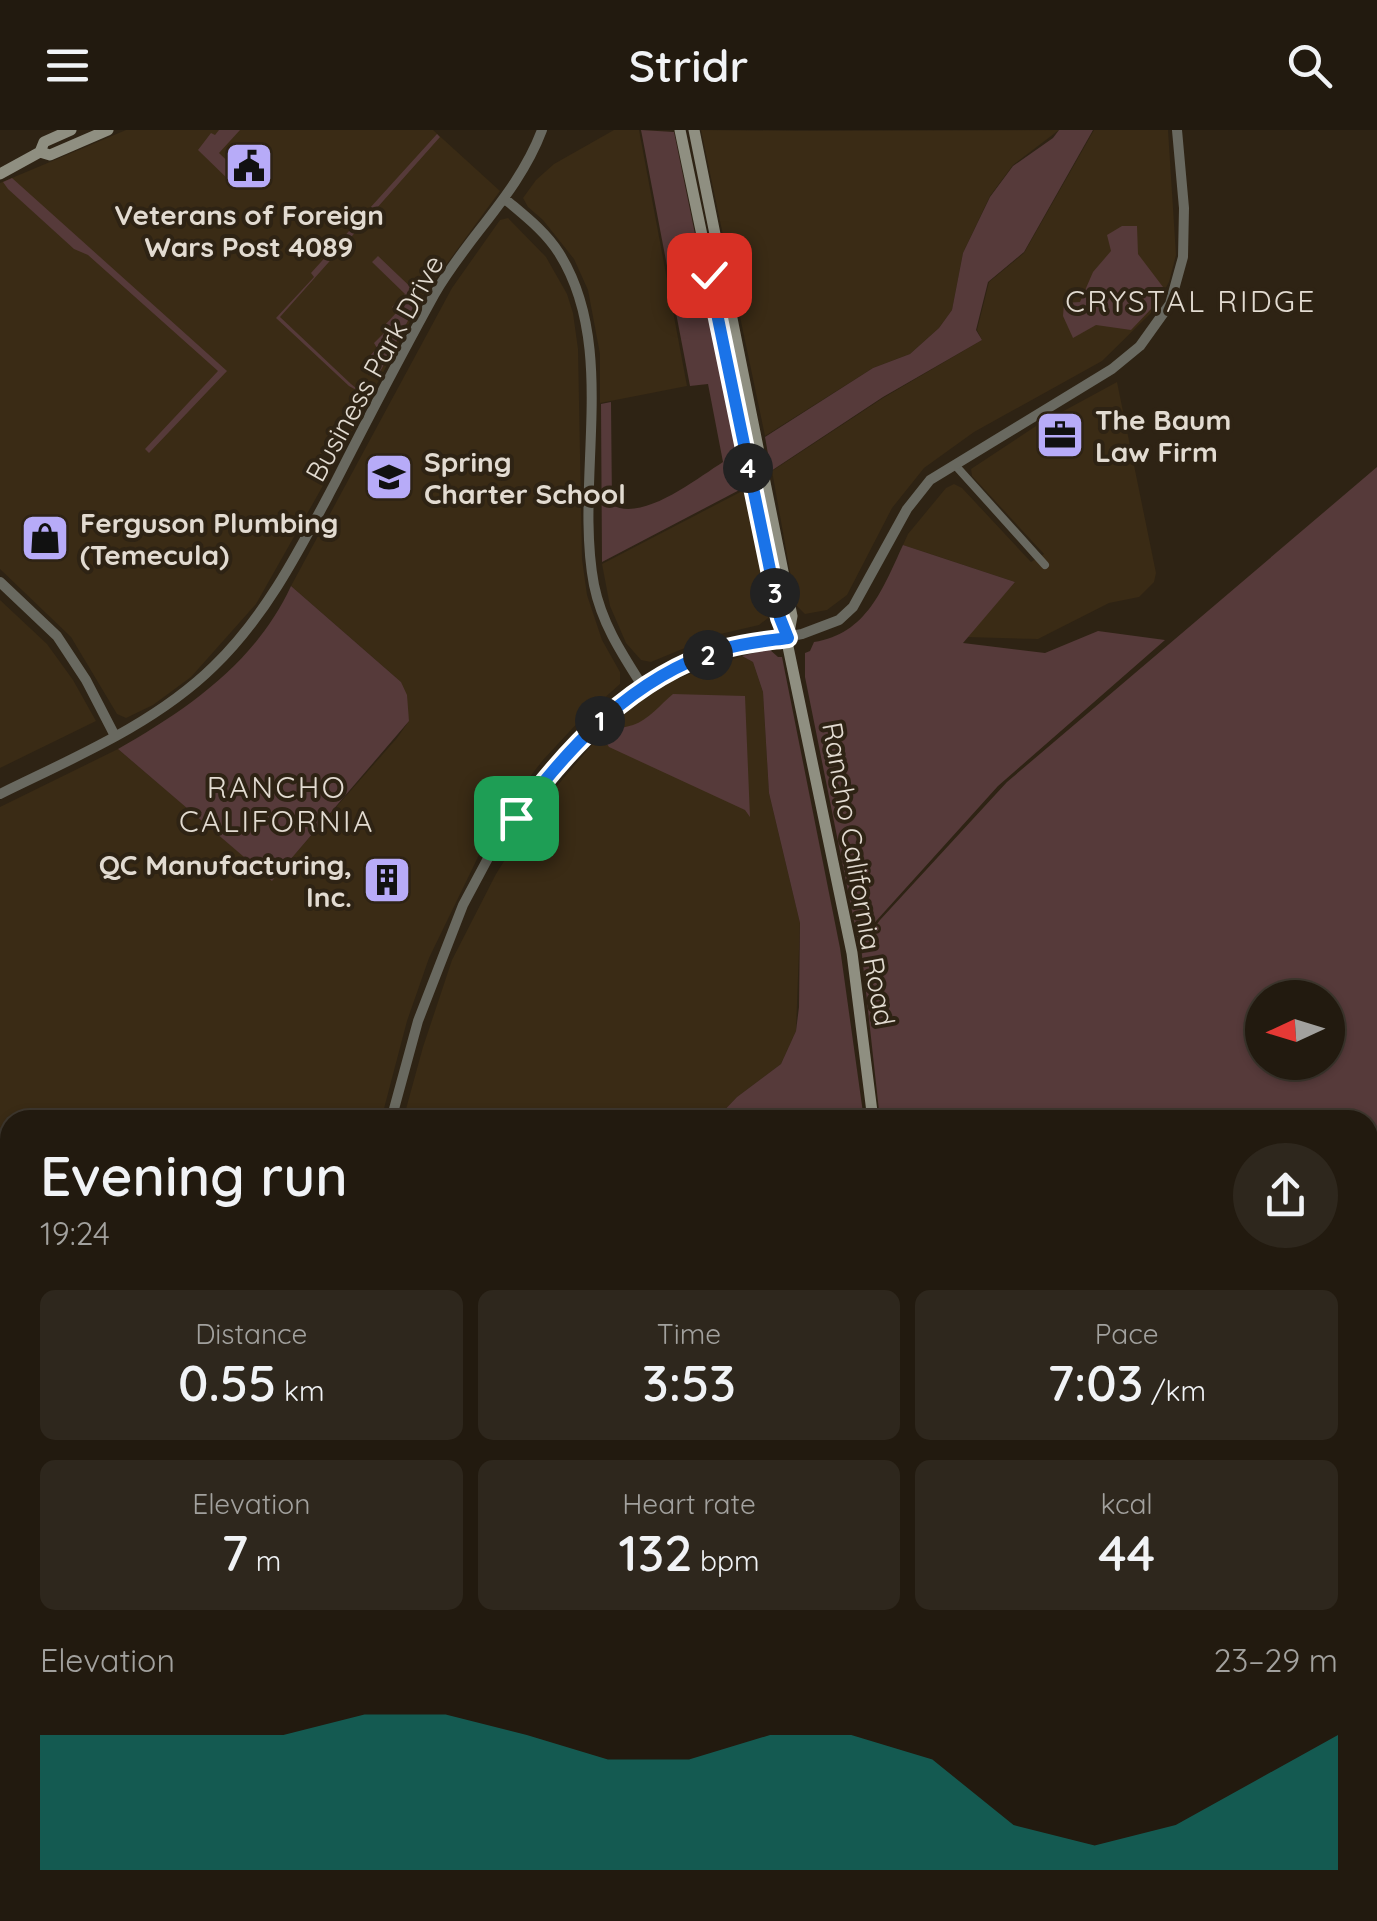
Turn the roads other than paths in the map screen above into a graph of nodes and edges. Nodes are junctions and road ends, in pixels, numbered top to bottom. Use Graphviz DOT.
graph roads {
  1 [pos="70,130"];
  2 [pos="108,130"];
  3 [pos="542,130"];
  4 [pos="680,130"];
  5 [pos="694,130"];
  6 [pos="1177,130"];
  7 [pos="40,152"];
  8 [pos="0,174"];
  9 [pos="505,199"];
  10 [pos="955,465"];
  11 [pos="1045,565"];
  12 [pos="0,582"];
  13 [pos="788,638"];
  14 [pos="643,687"];
  15 [pos="115,736"];
  16 [pos="0,794"];
  17 [pos="394,1110"];
  18 [pos="872,1110"];
  1 -- 7 [label="main road"];
  2 -- 7 [label="main road"];
  3 -- 9 [label="street, Business Park Drive"];
  4 -- 13 [label="main road, Rancho California Road"];
  5 -- 13 [label="main road, Rancho California Road"];
  6 -- 10 [label="street"];
  7 -- 8 [label="main road"];
  9 -- 14 [label="street"];
  9 -- 15 [label="street, Business Park Drive"];
  10 -- 11 [label="street"];
  10 -- 13 [label="street"];
  12 -- 15 [label="street"];
  13 -- 14 [label="street"];
  13 -- 18 [label="main road, Rancho California Road"];
  14 -- 17 [label="street"];
  15 -- 16 [label="street, Business Park Drive"];
}
